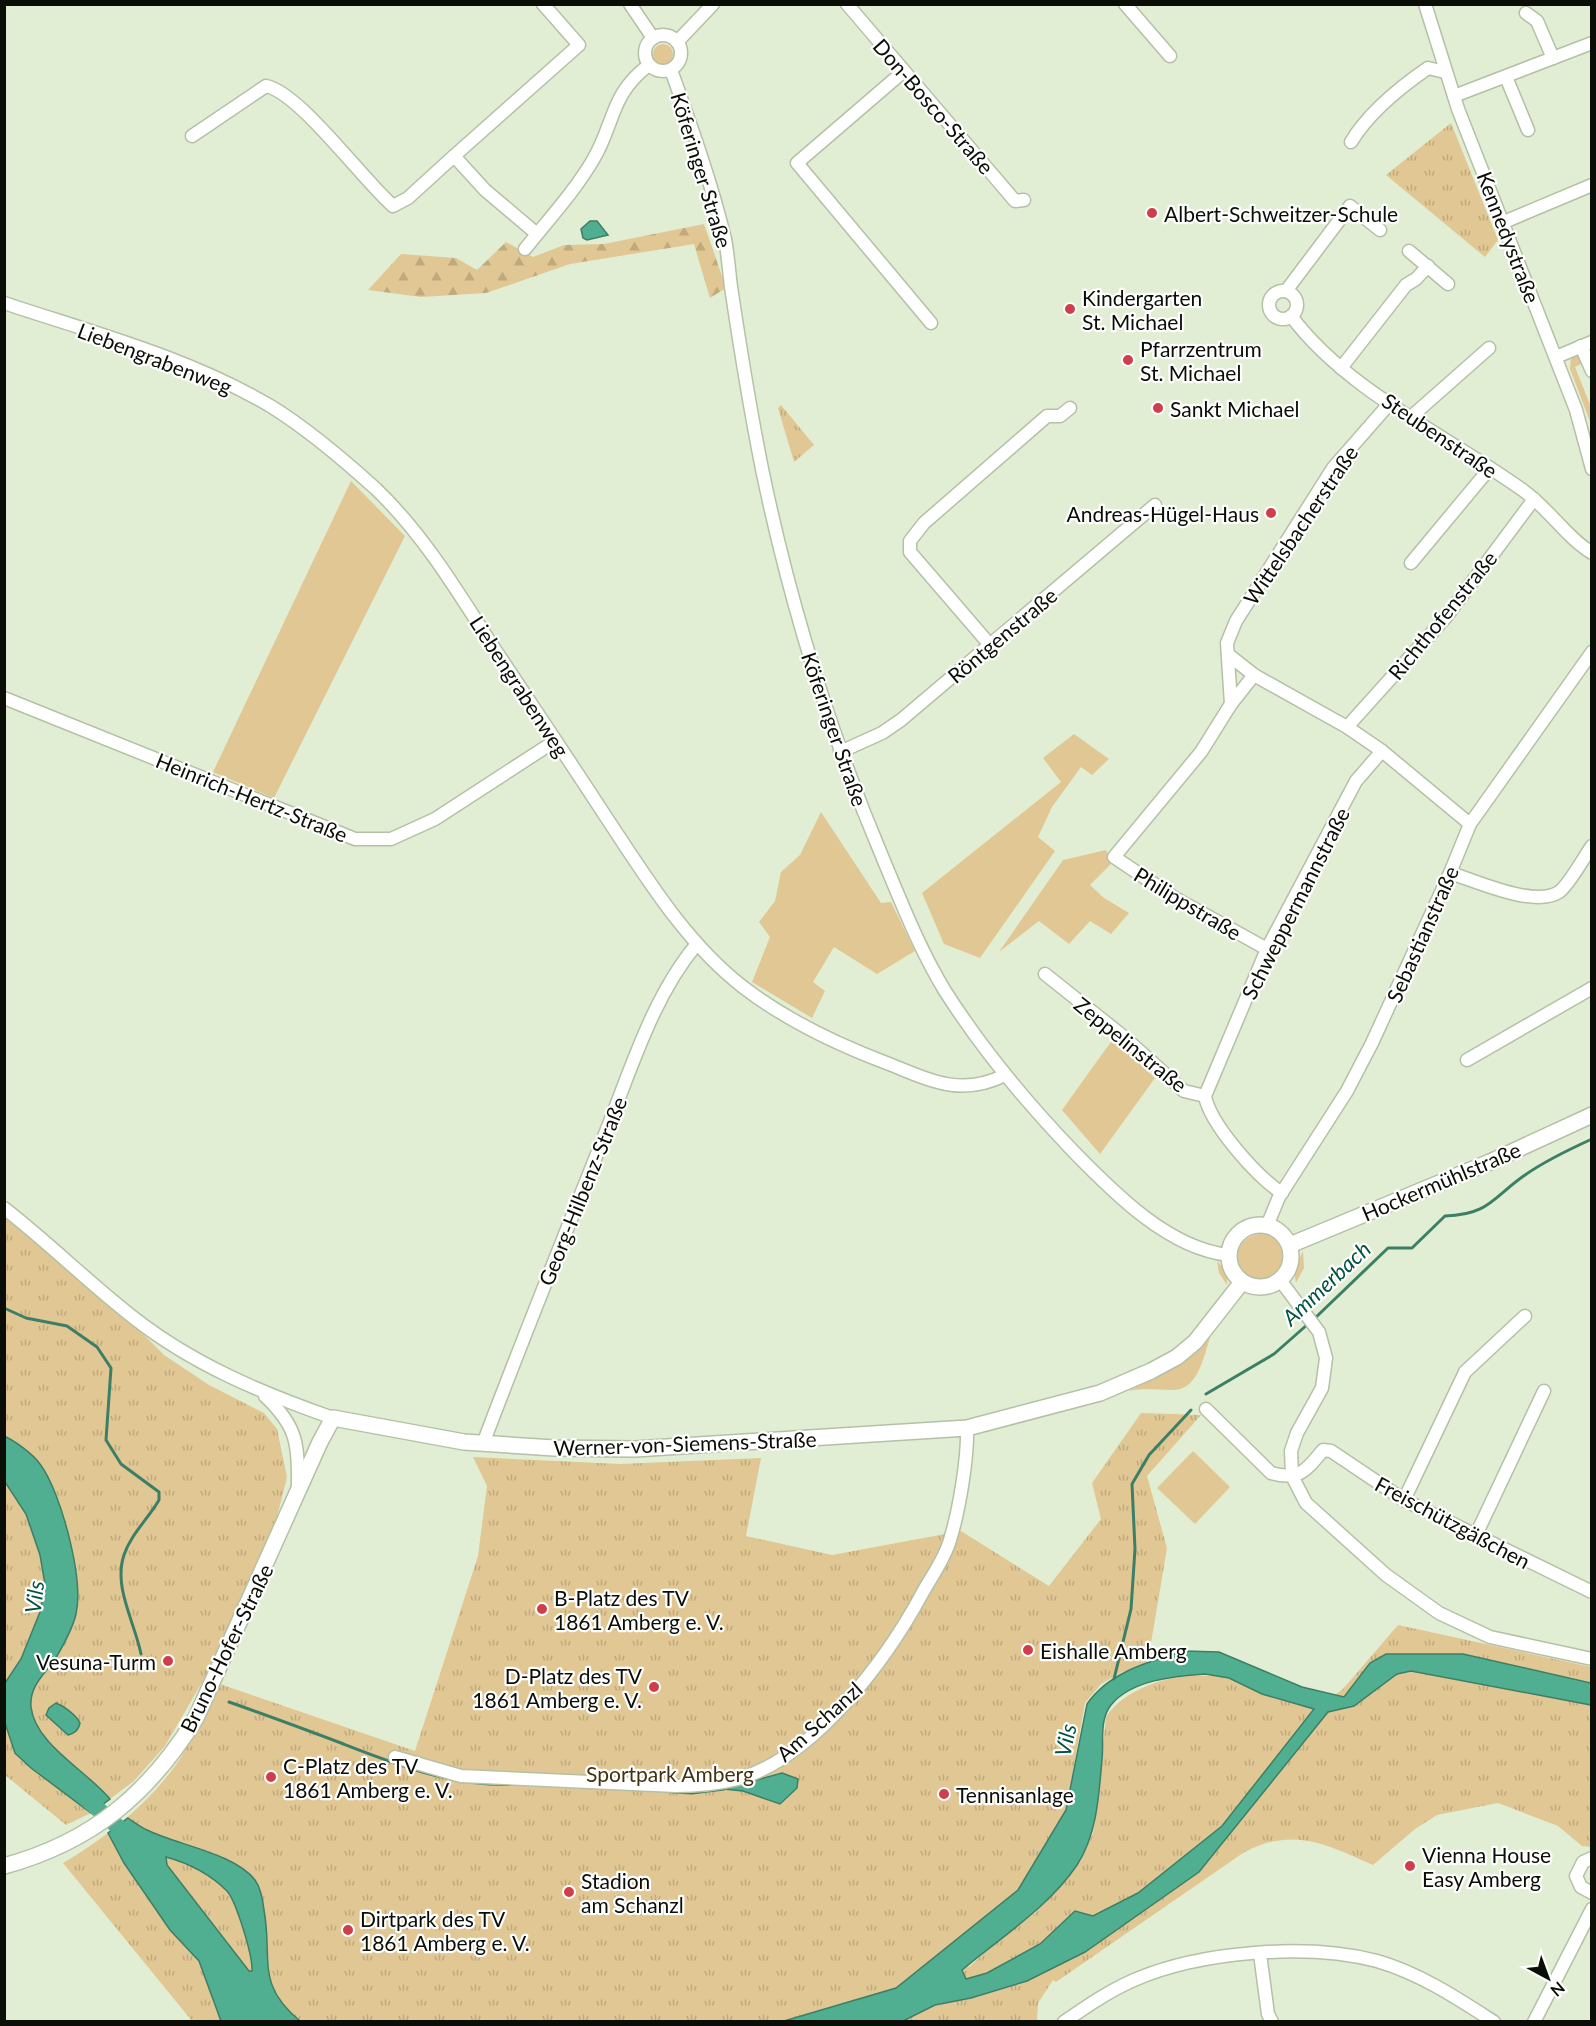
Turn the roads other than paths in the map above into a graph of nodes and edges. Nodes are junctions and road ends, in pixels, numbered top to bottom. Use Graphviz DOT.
graph roads {
  1 [pos="543,4"];
  2 [pos="630,4"];
  3 [pos="713,4"];
  4 [pos="847,4"];
  5 [pos="1125,4"];
  6 [pos="1425,4"];
  7 [pos="1526,13"];
  8 [pos="653,38"];
  9 [pos="677,42"];
  10 [pos="1592,43"];
  11 [pos="1170,56"];
  12 [pos="1553,58"];
  13 [pos="649,65"];
  14 [pos="671,70"];
  15 [pos="904,71"];
  16 [pos="1445,72"];
  17 [pos="1506,77"];
  18 [pos="1454,96"];
  19 [pos="1527,130"];
  20 [pos="192,136"];
  21 [pos="1351,142"];
  22 [pos="454,156"];
  23 [pos="1592,185"];
  24 [pos="1024,200"];
  25 [pos="1504,222"];
  26 [pos="1380,230"];
  27 [pos="537,234"];
  28 [pos="525,249"];
  29 [pos="1409,251"];
  30 [pos="1428,266"];
  31 [pos="1448,284"];
  32 [pos="1286,291"];
  33 [pos="4,303"];
  34 [pos="1291,316"];
  35 [pos="931,323"];
  36 [pos="1586,344"];
  37 [pos="1489,348"];
  38 [pos="1556,357"];
  39 [pos="1341,368"];
  40 [pos="1592,371"];
  41 [pos="1390,403"];
  42 [pos="1070,408"];
  43 [pos="1412,416"];
  44 [pos="1490,468"];
  45 [pos="1592,469"];
  46 [pos="1534,499"];
  47 [pos="1155,505"];
  48 [pos="1592,553"];
  49 [pos="1411,563"];
  50 [pos="990,645"];
  51 [pos="1592,652"];
  52 [pos="1230,656"];
  53 [pos="1254,675"];
  54 [pos="4,698"];
  55 [pos="1231,704"];
  56 [pos="1347,727"];
  57 [pos="555,741"];
  58 [pos="1382,751"];
  59 [pos="840,752"];
  60 [pos="1470,824"];
  61 [pos="1592,846"];
  62 [pos="1450,873"];
  63 [pos="696,945"];
  64 [pos="1266,949"];
  65 [pos="1045,974"];
  66 [pos="1592,988"];
  67 [pos="1467,1060"];
  68 [pos="1005,1075"];
  69 [pos="1205,1096"];
  70 [pos="1592,1115"];
  71 [pos="1282,1193"];
  72 [pos="4,1208"];
  73 [pos="1268,1226"];
  74 [pos="1290,1245"];
  75 [pos="1229,1255"];
  76 [pos="1280,1280"];
  77 [pos="1242,1281"];
  78 [pos="1525,1316"];
  79 [pos="1544,1391"];
  80 [pos="262,1394"];
  81 [pos="1206,1409"];
  82 [pos="333,1418"];
  83 [pos="967,1428"];
  84 [pos="483,1444"];
  85 [pos="1292,1476"];
  86 [pos="298,1495"];
  87 [pos="1404,1500"];
  88 [pos="1475,1537"];
  89 [pos="1592,1592"];
  90 [pos="1592,1659"];
  91 [pos="395,1757"];
  92 [pos="1592,1858"];
  93 [pos="4,1866"];
  94 [pos="1592,1893"];
  95 [pos="1592,1910"];
  96 [pos="1260,1954"];
  97 [pos="1064,2022"];
  98 [pos="1272,2022"];
  99 [pos="1494,2022"];
  100 [pos="1534,2022"];
  1 -- 22 [label="street"];
  2 -- 8 [label="street"];
  3 -- 9 [label="street"];
  4 -- 15 [label="street, Don-Bosco-Straße"];
  5 -- 11 [label="street"];
  6 -- 16 [label="street, Kennedystraße"];
  7 -- 12 [label="street"];
  8 -- 9 [label="street"];
  8 -- 13 [label="street"];
  9 -- 14 [label="street"];
  10 -- 12 [label="street"];
  12 -- 17 [label="street"];
  13 -- 14 [label="street"];
  13 -- 27 [label="street"];
  14 -- 59 [label="street, Köferinger Straße"];
  15 -- 24 [label="street, Don-Bosco-Straße"];
  15 -- 35 [label="street"];
  16 -- 18 [label="street, Kennedystraße"];
  16 -- 21 [label="street"];
  17 -- 18 [label="street"];
  17 -- 19 [label="street"];
  18 -- 25 [label="street, Kennedystraße"];
  20 -- 22 [label="street"];
  22 -- 27 [label="street"];
  23 -- 25 [label="street"];
  25 -- 38 [label="street, Kennedystraße"];
  26 -- 32 [label="street"];
  27 -- 28 [label="street"];
  29 -- 30 [label="street"];
  30 -- 31 [label="street"];
  30 -- 39 [label="street"];
  32 -- 34 [label="street"];
  32 -- 34 [label="street"];
  33 -- 57 [label="street, Liebengrabenweg"];
  34 -- 39 [label="street, Steubenstraße"];
  36 -- 38 [label="street"];
  36 -- 40 [label="street"];
  37 -- 43 [label="street"];
  38 -- 45 [label="street, Kennedystraße"];
  39 -- 41 [label="street, Steubenstraße"];
  41 -- 43 [label="street, Steubenstraße"];
  41 -- 52 [label="street, Wittelsbacherstraße"];
  42 -- 50 [label="street"];
  43 -- 44 [label="street, Steubenstraße"];
  44 -- 46 [label="street, Steubenstraße"];
  44 -- 49 [label="street"];
  46 -- 48 [label="street, Steubenstraße"];
  46 -- 56 [label="street, Richthofenstraße"];
  47 -- 50 [label="street, Röntgenstraße"];
  50 -- 59 [label="street, Röntgenstraße"];
  51 -- 60 [label="street, Sebastianstraße"];
  52 -- 53 [label="street"];
  52 -- 55 [label="street, Wittelsbacherstraße"];
  53 -- 55 [label="street"];
  53 -- 56 [label="street"];
  54 -- 57 [label="street, Heinrich-Hertz-Straße"];
  55 -- 64 [label="street, Philippstraße"];
  56 -- 58 [label="street"];
  57 -- 63 [label="street, Liebengrabenweg"];
  58 -- 60 [label="street"];
  58 -- 64 [label="street, Schweppermannstraße"];
  59 -- 68 [label="street, Köferinger Straße"];
  60 -- 62 [label="street, Sebastianstraße"];
  61 -- 62 [label="street"];
  62 -- 71 [label="street, Sebastianstraße"];
  63 -- 68 [label="street, Liebengrabenweg"];
  63 -- 84 [label="street, Georg-Hilbenz-Straße"];
  64 -- 69 [label="street, Schweppermannstraße"];
  65 -- 69 [label="street, Zeppelinstraße"];
  66 -- 67 [label="street"];
  68 -- 75 [label="street, Köferinger Straße"];
  69 -- 71 [label="street, Zeppelinstraße"];
  70 -- 74 [label="main road, Hockermühlstraße"];
  71 -- 73 [label="street, Sebastianstraße"];
  72 -- 80 [label="street, Werner-von-Siemens-Straße"];
  73 -- 74 [label="main road"];
  73 -- 75 [label="main road"];
  74 -- 76 [label="main road"];
  75 -- 77 [label="main road"];
  76 -- 77 [label="main road"];
  76 -- 85 [label="street"];
  77 -- 83 [label="main road, Werner-von-Siemens-Straße"];
  78 -- 87 [label="street"];
  79 -- 88 [label="street"];
  80 -- 82 [label="street, Werner-von-Siemens-Straße"];
  80 -- 86 [label="street"];
  81 -- 85 [label="street"];
  82 -- 84 [label="main road, Werner-von-Siemens-Straße"];
  82 -- 86 [label="main road, Bruno-Hofer-Straße"];
  83 -- 84 [label="main road, Werner-von-Siemens-Straße"];
  83 -- 91 [label="street, Am Schanzl"];
  85 -- 87 [label="street, Freischützgäßchen"];
  85 -- 90 [label="street"];
  86 -- 93 [label="main road, Bruno-Hofer-Straße"];
  87 -- 88 [label="street, Freischützgäßchen"];
  88 -- 89 [label="street, Freischützgäßchen"];
  92 -- 94 [label="street"];
  95 -- 100 [label="street"];
  96 -- 97 [label="street"];
  96 -- 98 [label="street"];
  96 -- 99 [label="street"];
}
